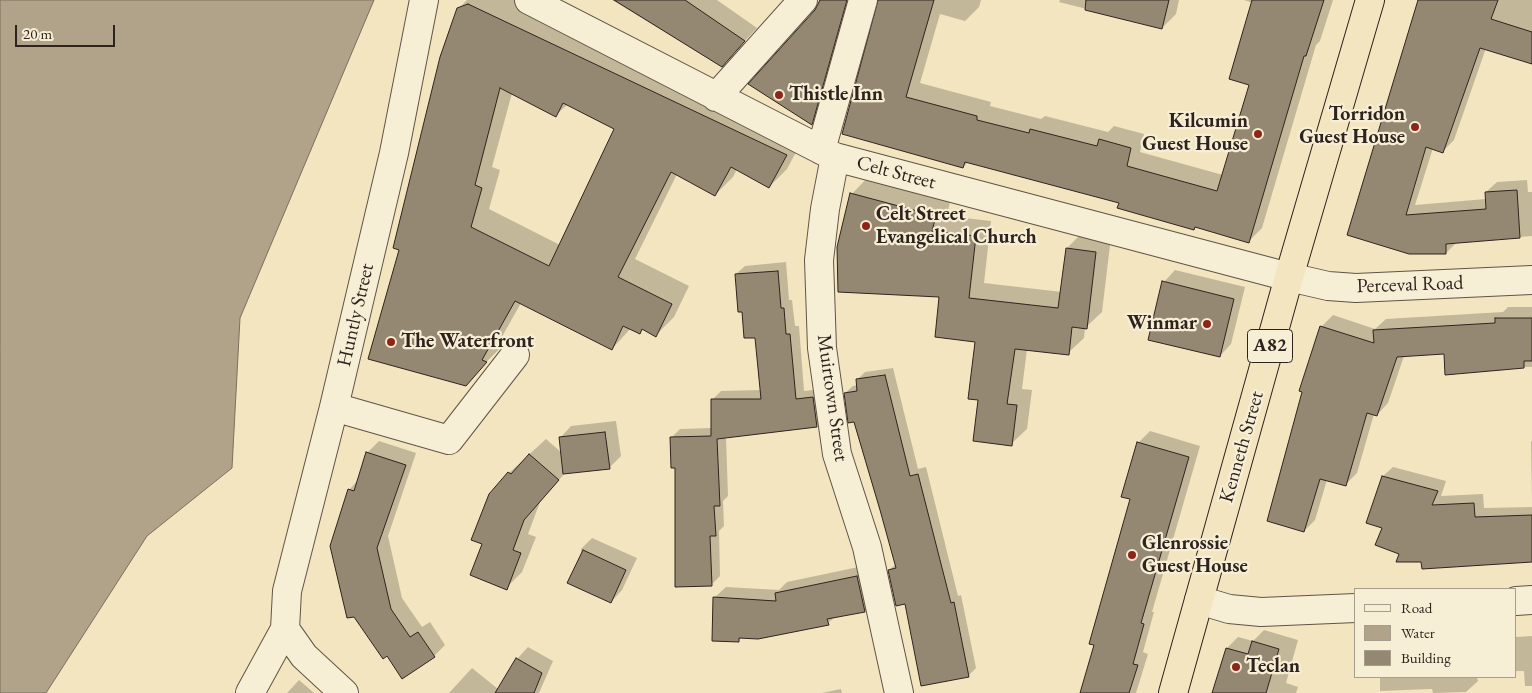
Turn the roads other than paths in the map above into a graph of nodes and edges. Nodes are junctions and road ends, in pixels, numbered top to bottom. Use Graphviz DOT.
graph roads {
  1 [pos="424,0"];
  2 [pos="529,0"];
  3 [pos="803,0"];
  4 [pos="862,0"];
  5 [pos="1370,0"];
  6 [pos="716,97"];
  7 [pos="828,154"];
  8 [pos="1289,278"];
  9 [pos="1532,280"];
  10 [pos="515,355"];
  11 [pos="334,407"];
  12 [pos="1199,600"];
  13 [pos="1532,600"];
  14 [pos="1517,601"];
  15 [pos="1354,608"];
  16 [pos="285,629"];
  17 [pos="250,693"];
  18 [pos="344,693"];
  19 [pos="899,693"];
  20 [pos="1172,693"];
  1 -- 11 [label="street, Huntly Street"];
  2 -- 6 [label="street, Celt Street"];
  3 -- 6 [label="street"];
  4 -- 7 [label="street, Muirtown Street"];
  5 -- 8 [label="highway, Kenneth Street / A82"];
  6 -- 7 [label="street, Celt Street"];
  7 -- 8 [label="street, Celt Street"];
  7 -- 19 [label="street, Muirtown Street"];
  8 -- 9 [label="street, Perceval Road"];
  8 -- 12 [label="highway, Kenneth Street / A82"];
  10 -- 11 [label="street"];
  11 -- 16 [label="street, Huntly Street"];
  12 -- 15 [label="street"];
  12 -- 20 [label="highway, Kenneth Street / A82"];
  13 -- 14 [label="street"];
  16 -- 17 [label="street"];
  16 -- 18 [label="street"];
}
